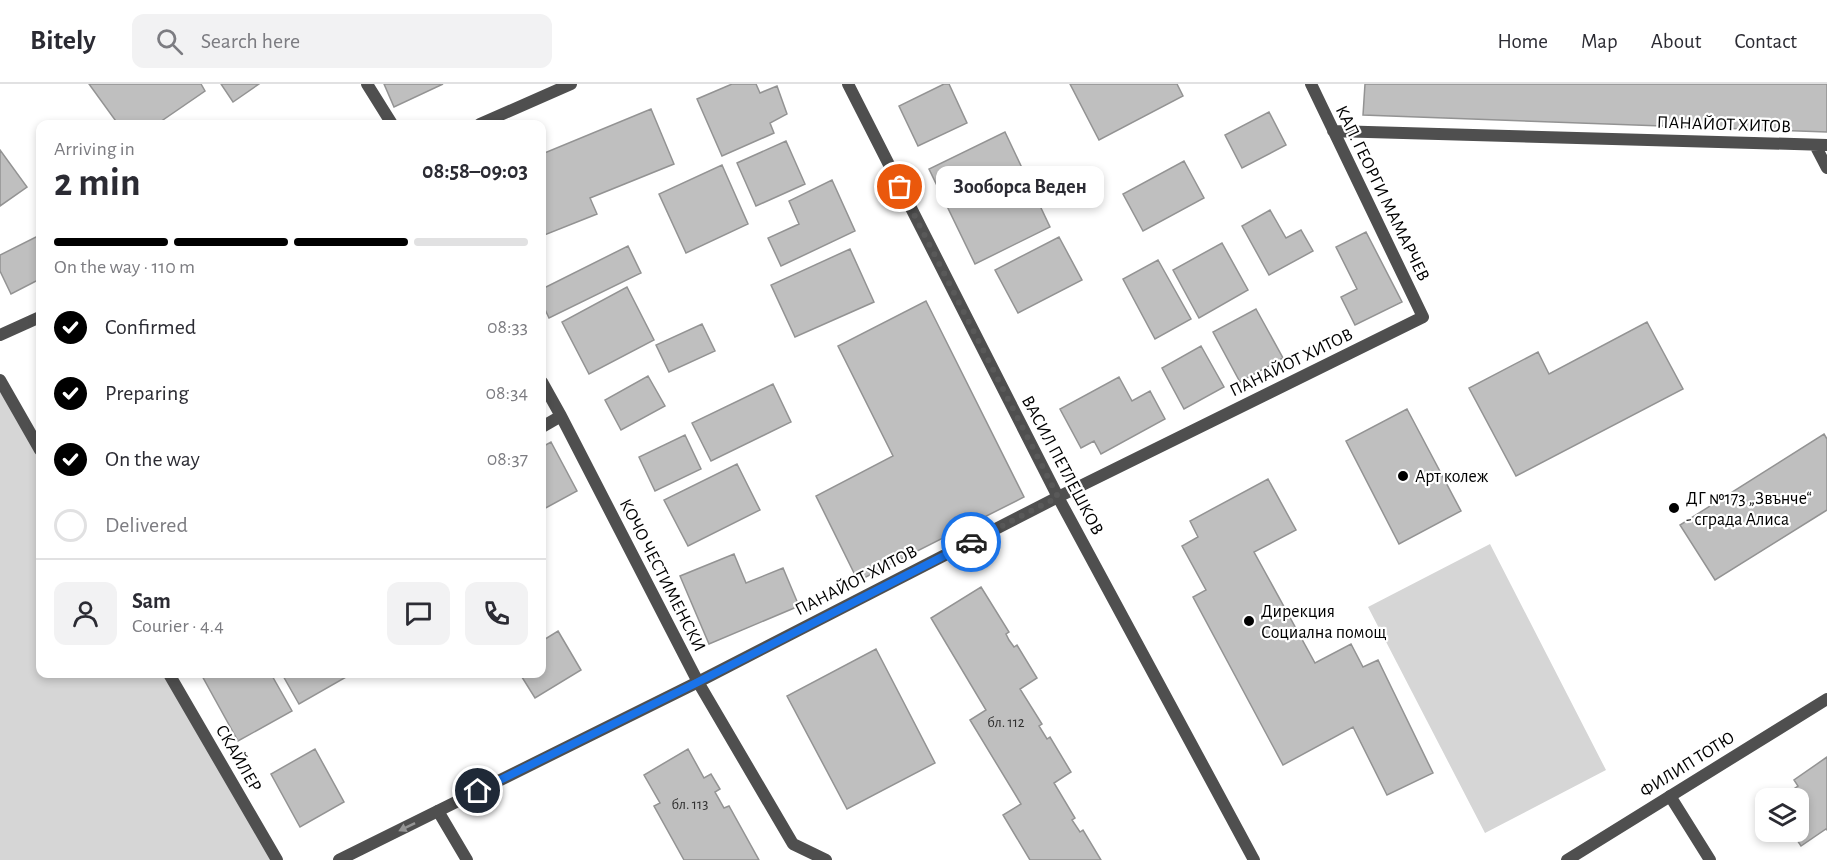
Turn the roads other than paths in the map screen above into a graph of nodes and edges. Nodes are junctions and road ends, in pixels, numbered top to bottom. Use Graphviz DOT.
graph roads {
  1 [pos="367,84"];
  2 [pos="571,84"];
  3 [pos="848,84"];
  4 [pos="1311,84"];
  5 [pos="390,120"];
  6 [pos="489,120"];
  7 [pos="1333,131"];
  8 [pos="1821,145"];
  9 [pos="1827,168"];
  10 [pos="1423,317"];
  11 [pos="36,319"];
  12 [pos="0,335"];
  13 [pos="0,380"];
  14 [pos="546,389"];
  15 [pos="561,416"];
  16 [pos="546,425"];
  17 [pos="36,443"];
  18 [pos="1058,497"];
  19 [pos="171,678"];
  20 [pos="698,682"];
  21 [pos="1827,699"];
  22 [pos="1670,796"];
  23 [pos="438,811"];
  24 [pos="277,860"];
  25 [pos="339,860"];
  26 [pos="467,860"];
  27 [pos="826,860"];
  28 [pos="1254,860"];
  29 [pos="1567,860"];
  30 [pos="1710,860"];
  1 -- 5 [label="street"];
  2 -- 6 [label="street"];
  3 -- 18 [label="street, ВАСИЛ ПЕТЛЕШКОВ"];
  4 -- 7 [label="street, КАП. ГЕОРГИ МАМАРЧЕВ"];
  7 -- 8 [label="street, ПАНАЙОТ ХИТОВ"];
  7 -- 10 [label="street, КАП. ГЕОРГИ МАМАРЧЕВ"];
  8 -- 9 [label="street"];
  10 -- 18 [label="street, ПАНАЙОТ ХИТОВ"];
  11 -- 12 [label="street"];
  13 -- 17 [label="street"];
  14 -- 15 [label="street, КОЧО ЧЕСТИМЕНСКИ"];
  15 -- 16 [label="street"];
  15 -- 20 [label="street, КОЧО ЧЕСТИМЕНСКИ"];
  18 -- 20 [label="street, ПАНАЙОТ ХИТОВ"];
  18 -- 28 [label="street, ВАСИЛ ПЕТЛЕШКОВ"];
  19 -- 24 [label="street, СКАЙЛЕР"];
  20 -- 23 [label="street, ПАНАЙОТ ХИТОВ"];
  20 -- 27 [label="street, КОЧО ЧЕСТИМЕНСКИ"];
  21 -- 22 [label="street, ФИЛИП ТОТЮ"];
  22 -- 29 [label="street, ФИЛИП ТОТЮ"];
  22 -- 30 [label="street"];
  23 -- 25 [label="street, ПАНАЙОТ ХИТОВ, one-way"];
  23 -- 26 [label="street"];
}
